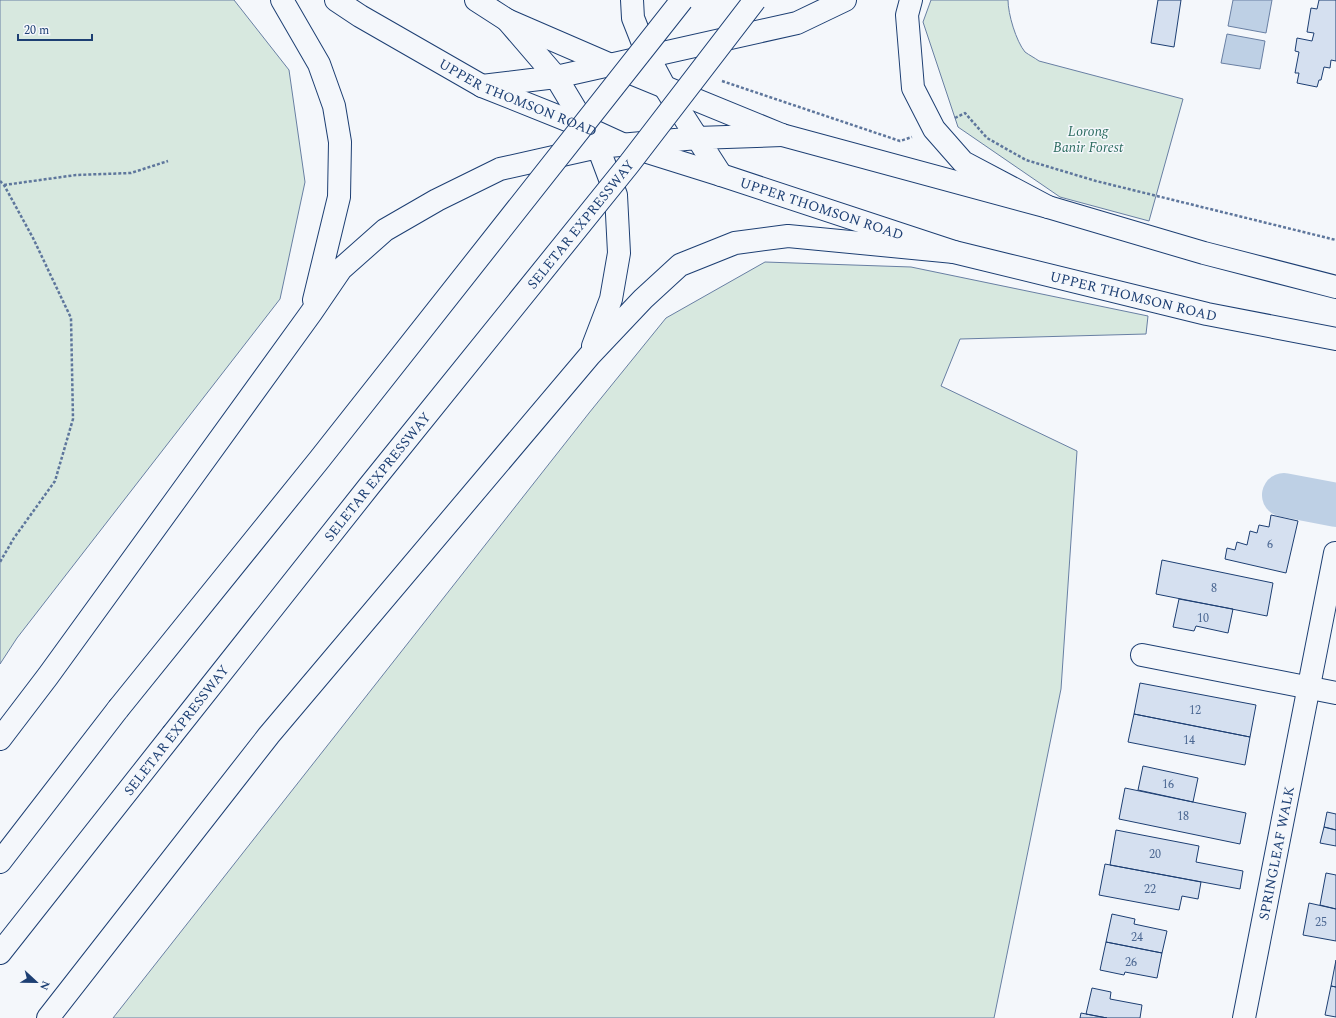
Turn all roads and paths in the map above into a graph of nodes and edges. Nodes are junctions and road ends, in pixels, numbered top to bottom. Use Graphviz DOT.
graph roads {
  1 [pos="282,0"];
  2 [pos="336,0"];
  3 [pos="476,0"];
  4 [pos="632,0"];
  5 [pos="682,0"];
  6 [pos="755,0"];
  7 [pos="845,0"];
  8 [pos="912,0"];
  9 [pos="507,20"];
  10 [pos="648,56"];
  11 [pos="611,65"];
  12 [pos="556,77"];
  13 [pos="715,78"];
  14 [pos="482,86"];
  15 [pos="664,86"];
  16 [pos="587,128"];
  17 [pos="934,129"];
  18 [pos="782,135"];
  19 [pos="697,138"];
  20 [pos="622,144"];
  21 [pos="598,147"];
  22 [pos="168,161"];
  23 [pos="721,175"];
  24 [pos="0,182"];
  25 [pos="4,185"];
  26 [pos="1048,207"];
  27 [pos="1336,240"];
  28 [pos="954,252"];
  29 [pos="1336,287"];
  30 [pos="311,313"];
  31 [pos="1336,339"];
  32 [pos="590,355"];
  33 [pos="1335,553"];
  34 [pos="0,562"];
  35 [pos="1142,655"];
  36 [pos="1309,687"];
  37 [pos="1336,692"];
  38 [pos="0,739"];
  39 [pos="0,862"];
  40 [pos="0,953"];
  41 [pos="48,1018"];
  42 [pos="1244,1018"];
  1 -- 30 [label="main road"];
  2 -- 14 [label="main road, UPPER THOMSON ROAD"];
  3 -- 9 [label="main road"];
  4 -- 10 [label="main road"];
  5 -- 39 [label="main road, bridge"];
  6 -- 40 [label="main road, SELETAR EXPRESSWAY, bridge"];
  7 -- 10 [label="main road"];
  8 -- 17 [label="main road"];
  9 -- 11 [label="main road"];
  9 -- 12 [label="main road"];
  10 -- 11 [label="main road"];
  10 -- 15 [label="main road"];
  11 -- 12 [label="main road"];
  11 -- 15 [label="main road"];
  12 -- 14 [label="main road"];
  12 -- 16 [label="main road"];
  13 -- 17 [label="path"];
  14 -- 16 [label="main road, UPPER THOMSON ROAD"];
  15 -- 18 [label="main road"];
  15 -- 19 [label="main road"];
  16 -- 20 [label="main road, UPPER THOMSON ROAD"];
  16 -- 21 [label="main road"];
  17 -- 26 [label="main road"];
  17 -- 27 [label="path"];
  18 -- 19 [label="main road"];
  18 -- 26 [label="main road"];
  19 -- 20 [label="main road"];
  19 -- 23 [label="main road"];
  20 -- 21 [label="main road"];
  20 -- 23 [label="main road, UPPER THOMSON ROAD"];
  21 -- 30 [label="main road"];
  21 -- 32 [label="main road"];
  22 -- 25 [label="path"];
  23 -- 28 [label="main road, UPPER THOMSON ROAD"];
  24 -- 25 [label="path"];
  25 -- 34 [label="path"];
  26 -- 29 [label="main road"];
  28 -- 31 [label="main road, UPPER THOMSON ROAD"];
  28 -- 32 [label="main road"];
  30 -- 38 [label="main road"];
  32 -- 41 [label="main road"];
  33 -- 36 [label="main road, SPRINGLEAF WALK"];
  35 -- 36 [label="main road"];
  36 -- 37 [label="main road"];
  36 -- 42 [label="main road, SPRINGLEAF WALK"];
}
